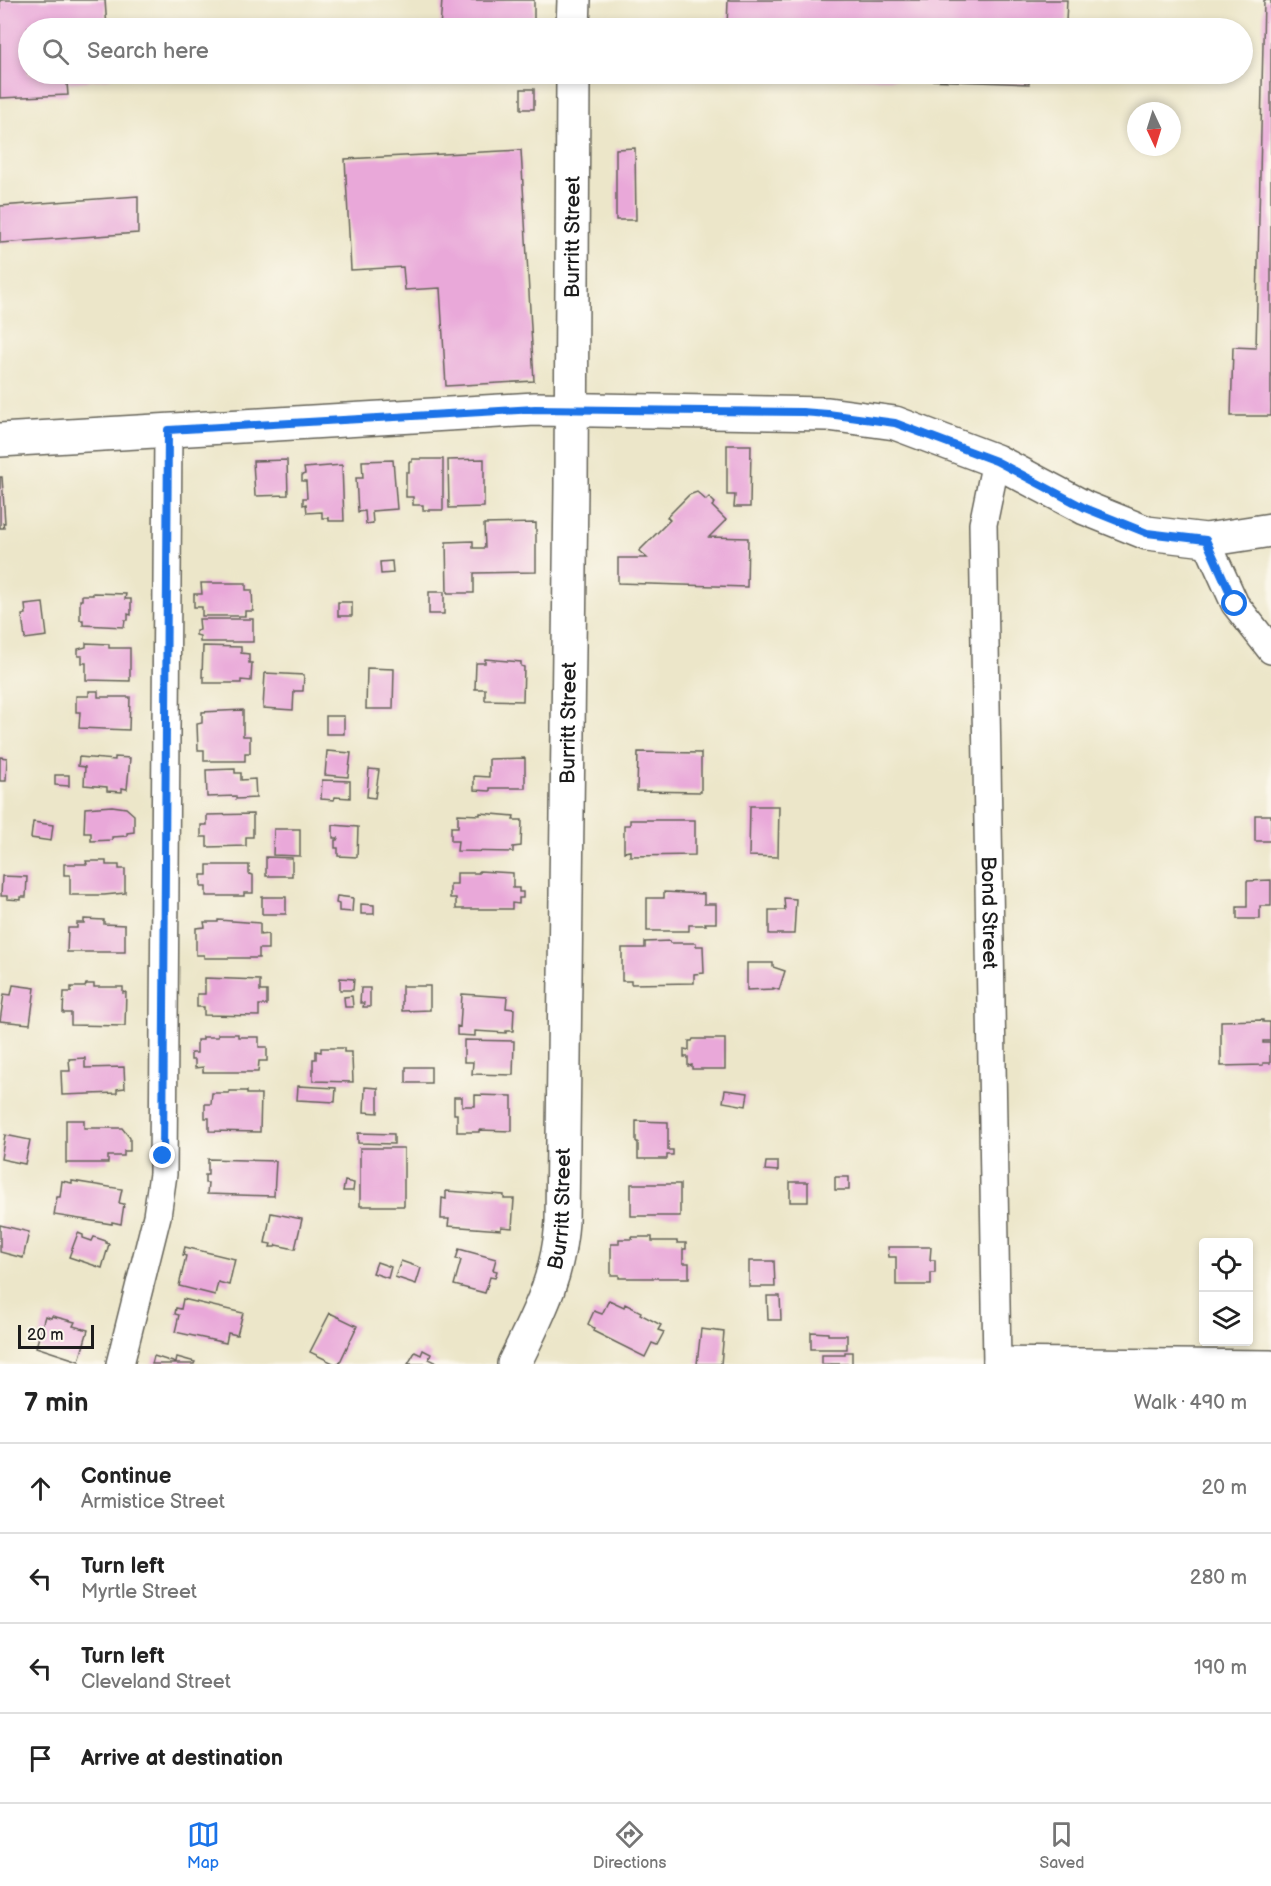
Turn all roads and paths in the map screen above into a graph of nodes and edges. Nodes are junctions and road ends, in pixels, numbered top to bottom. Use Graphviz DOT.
graph roads {
  1 [pos="574,0"];
  2 [pos="573,18"];
  3 [pos="573,84"];
  4 [pos="572,409"];
  5 [pos="168,430"];
  6 [pos="0,440"];
  7 [pos="996,461"];
  8 [pos="1271,530"];
  9 [pos="1206,540"];
  10 [pos="1271,650"];
  11 [pos="997,1362"];
  12 [pos="120,1364"];
  13 [pos="514,1364"];
  14 [pos="1271,1364"];
  1 -- 2 [label="street"];
  3 -- 4 [label="street, Burritt Street"];
  4 -- 5 [label="street"];
  4 -- 7 [label="street"];
  4 -- 13 [label="street, Burritt Street"];
  5 -- 6 [label="street"];
  5 -- 12 [label="street"];
  7 -- 9 [label="street"];
  7 -- 11 [label="street, Bond Street"];
  8 -- 9 [label="street"];
  9 -- 10 [label="street"];
  11 -- 14 [label="street"];
}
